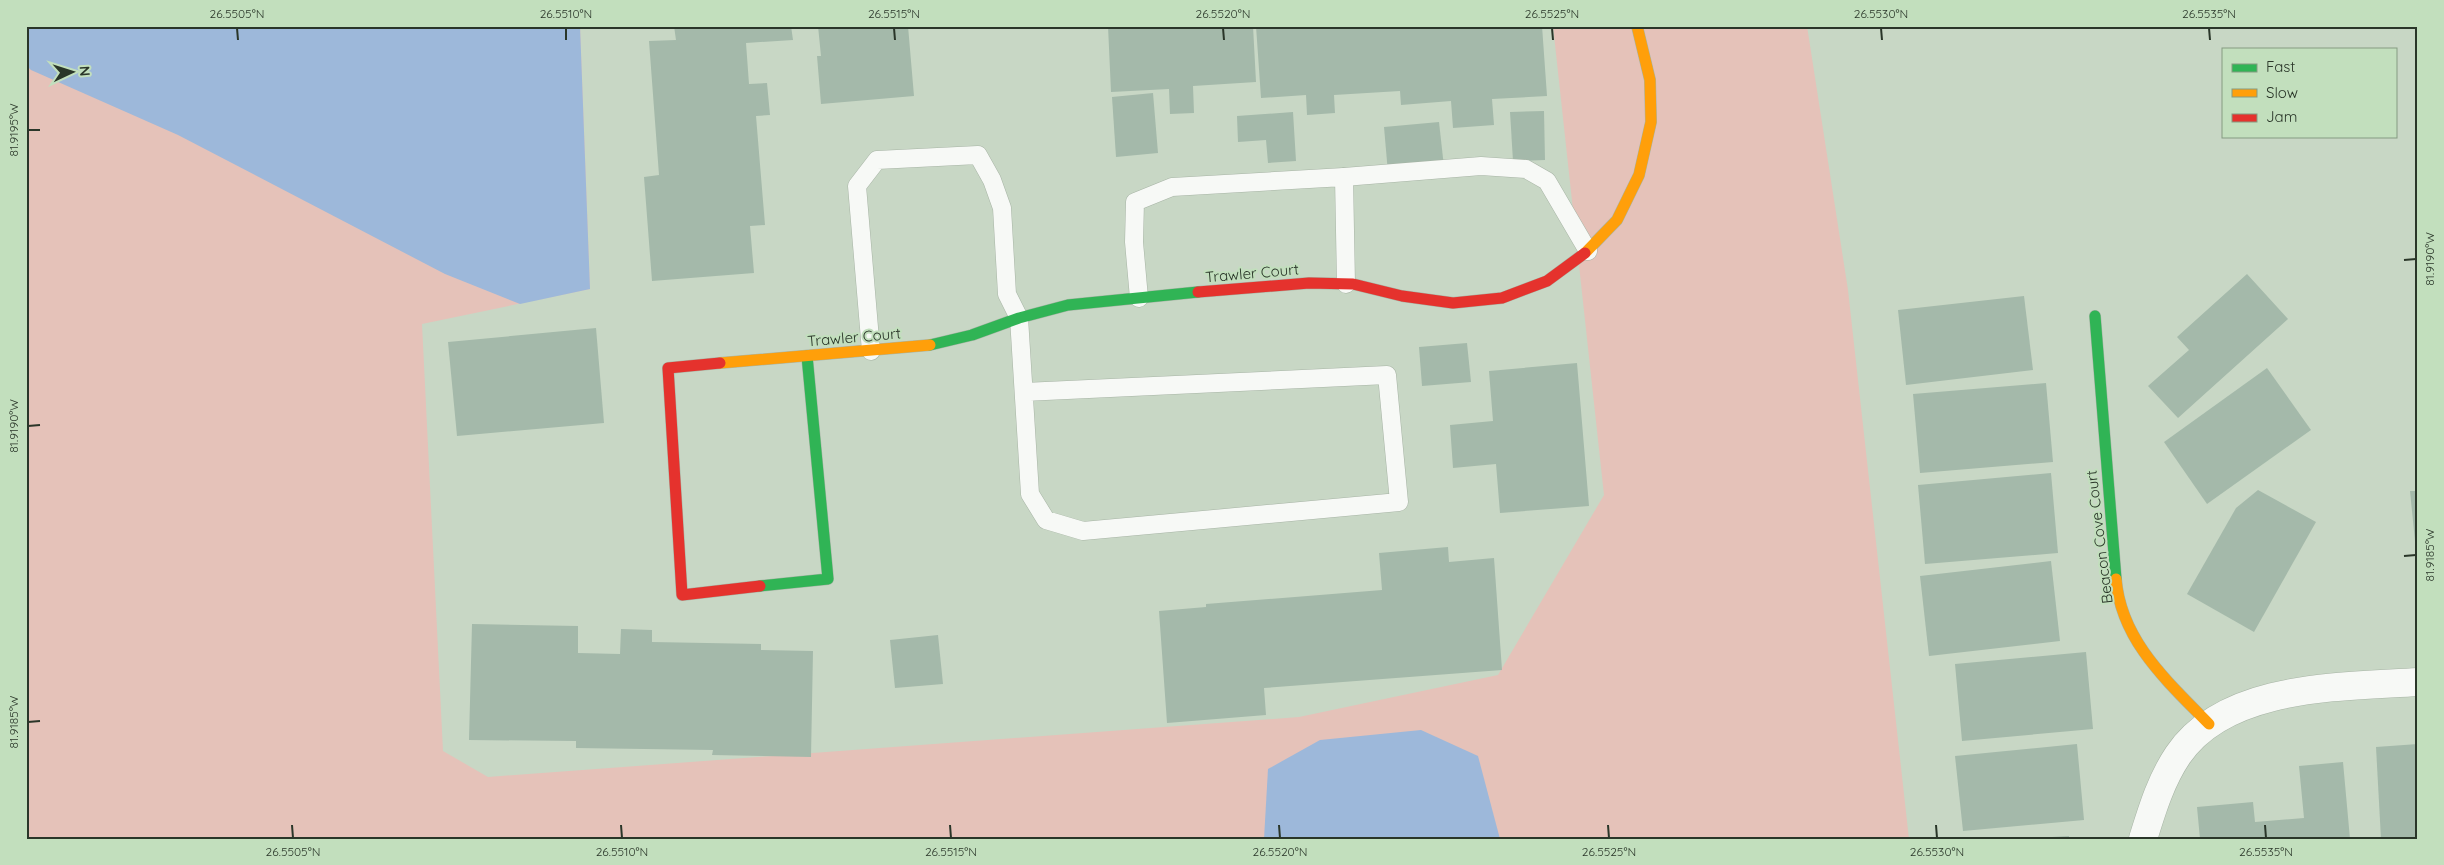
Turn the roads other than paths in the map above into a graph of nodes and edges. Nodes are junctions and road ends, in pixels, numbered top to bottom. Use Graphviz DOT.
graph roads {
  1 [pos="1638,26"];
  2 [pos="1344,177"];
  3 [pos="1588,251"];
  4 [pos="1346,284"];
  5 [pos="1139,298"];
  6 [pos="2095,316"];
  7 [pos="1018,318"];
  8 [pos="871,350"];
  9 [pos="807,356"];
  10 [pos="1024,392"];
  11 [pos="2418,682"];
  12 [pos="2209,724"];
  13 [pos="2143,839"];
  1 -- 3 [label="street, Trawler Court"];
  2 -- 3 [label="lane"];
  2 -- 4 [label="lane"];
  2 -- 5 [label="lane"];
  3 -- 4 [label="street, Trawler Court"];
  4 -- 5 [label="street, Trawler Court"];
  5 -- 7 [label="street, Trawler Court"];
  6 -- 12 [label="street, Beacon Cove Court"];
  7 -- 8 [label="street, Trawler Court"];
  7 -- 8 [label="lane"];
  7 -- 10 [label="lane"];
  8 -- 9 [label="street, Trawler Court"];
  9 -- 9 [label="street, Trawler Court"];
  10 -- 10 [label="lane"];
  11 -- 12 [label="street"];
  12 -- 13 [label="street"];
}
